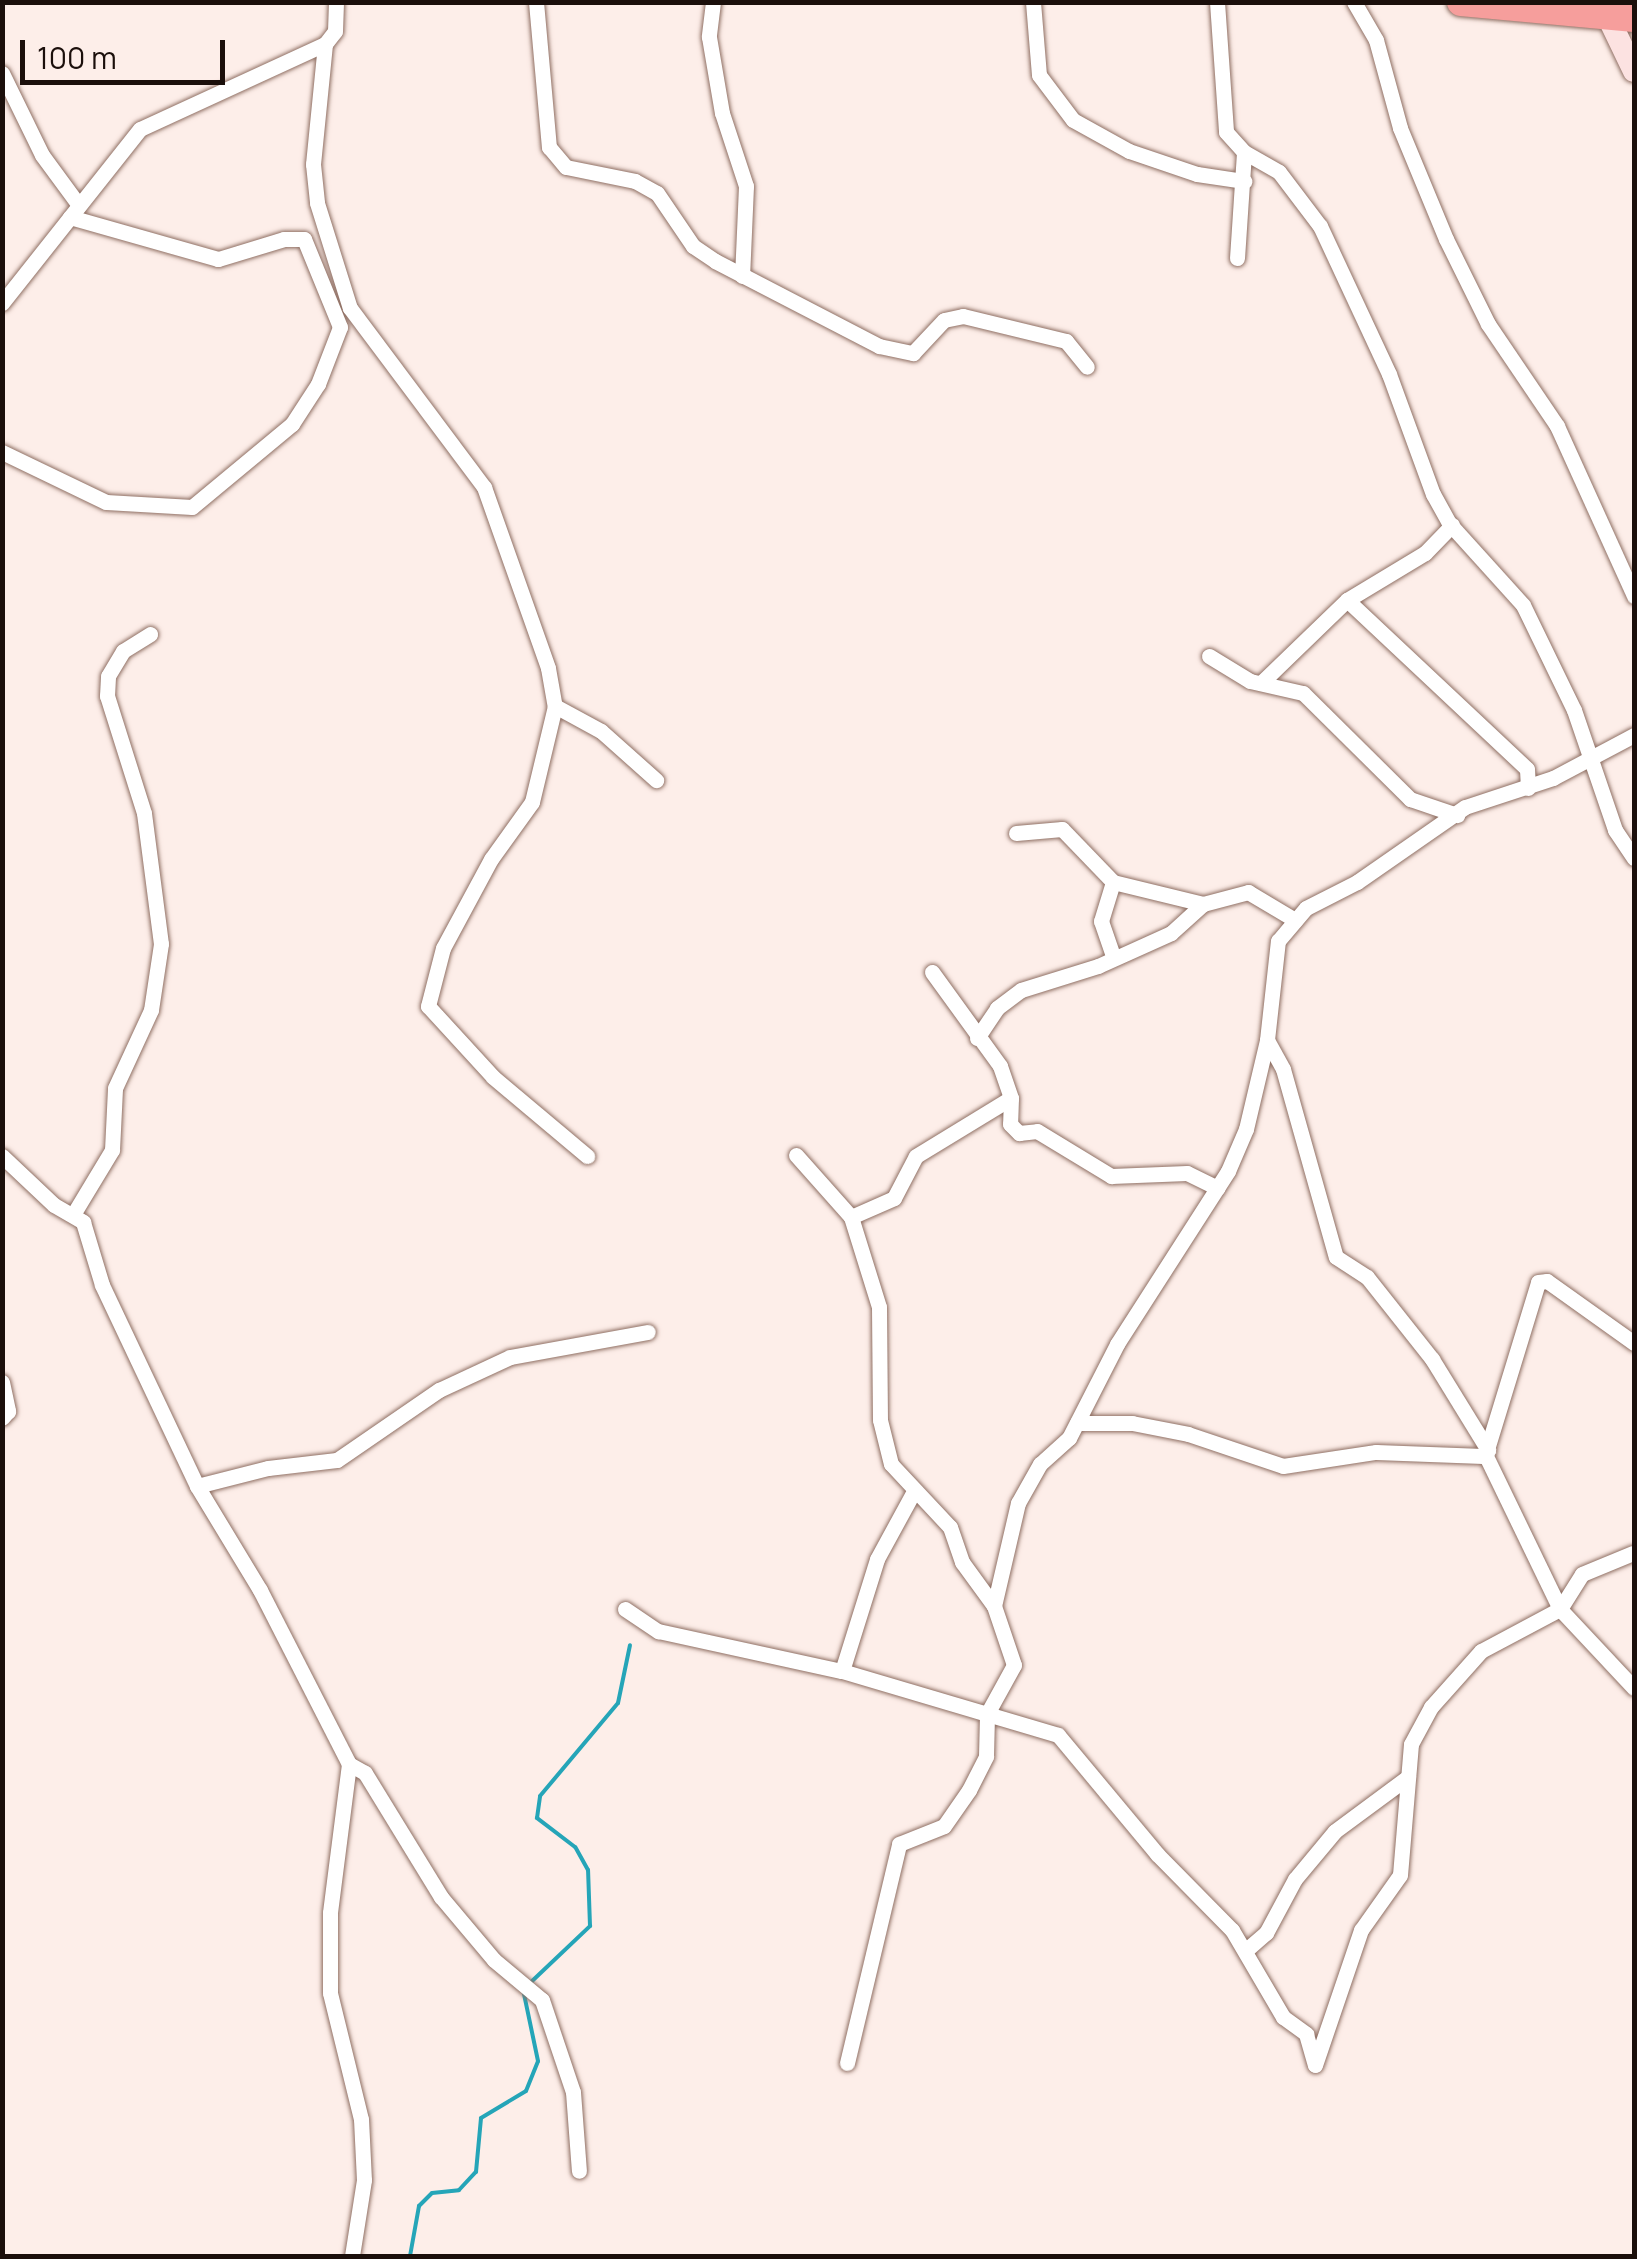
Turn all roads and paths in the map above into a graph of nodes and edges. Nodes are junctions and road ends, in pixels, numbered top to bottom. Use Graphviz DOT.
graph roads {
  1 [pos="336,2"];
  2 [pos="536,2"];
  3 [pos="713,2"];
  4 [pos="1033,2"];
  5 [pos="1217,2"];
  6 [pos="1354,2"];
  7 [pos="1477,3"];
  8 [pos="1621,17"];
  9 [pos="324,44"];
  10 [pos="1634,71"];
  11 [pos="2,73"];
  12 [pos="1244,152"];
  13 [pos="1244,181"];
  14 [pos="74,210"];
  15 [pos="1237,258"];
  16 [pos="742,276"];
  17 [pos="4,297"];
  18 [pos="1087,368"];
  19 [pos="2,452"];
  20 [pos="1452,525"];
  21 [pos="1634,596"];
  22 [pos="1347,600"];
  23 [pos="150,634"];
  24 [pos="1210,656"];
  25 [pos="1261,684"];
  26 [pos="554,706"];
  27 [pos="1634,735"];
  28 [pos="1587,761"];
  29 [pos="656,780"];
  30 [pos="1528,788"];
  31 [pos="1457,815"];
  32 [pos="1016,833"];
  33 [pos="1634,858"];
  34 [pos="1114,882"];
  35 [pos="1203,904"];
  36 [pos="1296,920"];
  37 [pos="1114,956"];
  38 [pos="932,972"];
  39 [pos="977,1038"];
  40 [pos="1268,1040"];
  41 [pos="1011,1098"];
  42 [pos="796,1155"];
  43 [pos="587,1156"];
  44 [pos="8,1160"];
  45 [pos="2,1179"];
  46 [pos="1218,1188"];
  47 [pos="74,1212"];
  48 [pos="852,1217"];
  49 [pos="648,1332"];
  50 [pos="1634,1343"];
  51 [pos="2,1382"];
  52 [pos="2,1418"];
  53 [pos="1077,1422"];
  54 [pos="1487,1452"];
  55 [pos="197,1486"];
  56 [pos="913,1493"];
  57 [pos="1633,1553"];
  58 [pos="994,1606"];
  59 [pos="625,1609"];
  60 [pos="1560,1609"];
  61 [pos="842,1671"];
  62 [pos="1634,1688"];
  63 [pos="987,1714"];
  64 [pos="349,1764"];
  65 [pos="1408,1776"];
  66 [pos="1244,1951"];
  67 [pos="847,2063"];
  68 [pos="579,2171"];
  69 [pos="352,2256"];
  1 -- 9 [label="street"];
  2 -- 16 [label="street"];
  3 -- 16 [label="street"];
  4 -- 13 [label="street"];
  5 -- 12 [label="street"];
  6 -- 21 [label="street"];
  7 -- 8 [label="highway"];
  8 -- 10 [label="street"];
  9 -- 14 [label="street"];
  9 -- 26 [label="street"];
  11 -- 14 [label="street"];
  12 -- 13 [label="street"];
  12 -- 20 [label="street"];
  13 -- 15 [label="street"];
  14 -- 17 [label="street"];
  14 -- 19 [label="street"];
  16 -- 18 [label="street"];
  20 -- 22 [label="street"];
  20 -- 28 [label="street"];
  22 -- 25 [label="street"];
  22 -- 30 [label="street"];
  23 -- 47 [label="street"];
  24 -- 25 [label="street"];
  25 -- 31 [label="street"];
  26 -- 29 [label="street"];
  26 -- 43 [label="street"];
  27 -- 28 [label="street"];
  28 -- 30 [label="street"];
  28 -- 33 [label="street"];
  30 -- 31 [label="street"];
  31 -- 36 [label="street"];
  32 -- 34 [label="street"];
  34 -- 35 [label="street"];
  34 -- 37 [label="street"];
  35 -- 36 [label="street"];
  35 -- 37 [label="street"];
  36 -- 40 [label="street"];
  37 -- 39 [label="street"];
  38 -- 39 [label="street"];
  39 -- 41 [label="street"];
  40 -- 46 [label="street"];
  40 -- 54 [label="street"];
  41 -- 46 [label="street"];
  41 -- 48 [label="street"];
  42 -- 48 [label="street"];
  44 -- 45 [label="street"];
  44 -- 47 [label="street"];
  46 -- 53 [label="street"];
  47 -- 55 [label="street"];
  48 -- 56 [label="street"];
  49 -- 55 [label="street"];
  50 -- 54 [label="street"];
  51 -- 52 [label="street"];
  53 -- 54 [label="street"];
  53 -- 58 [label="street"];
  54 -- 60 [label="street"];
  55 -- 64 [label="street"];
  56 -- 58 [label="street"];
  56 -- 61 [label="street"];
  57 -- 60 [label="street"];
  58 -- 63 [label="street"];
  59 -- 61 [label="street"];
  60 -- 62 [label="street"];
  60 -- 65 [label="street"];
  61 -- 63 [label="street"];
  63 -- 66 [label="street"];
  63 -- 67 [label="street"];
  64 -- 68 [label="street"];
  64 -- 69 [label="street"];
  65 -- 66 [label="street"];
  65 -- 66 [label="street"];
}
